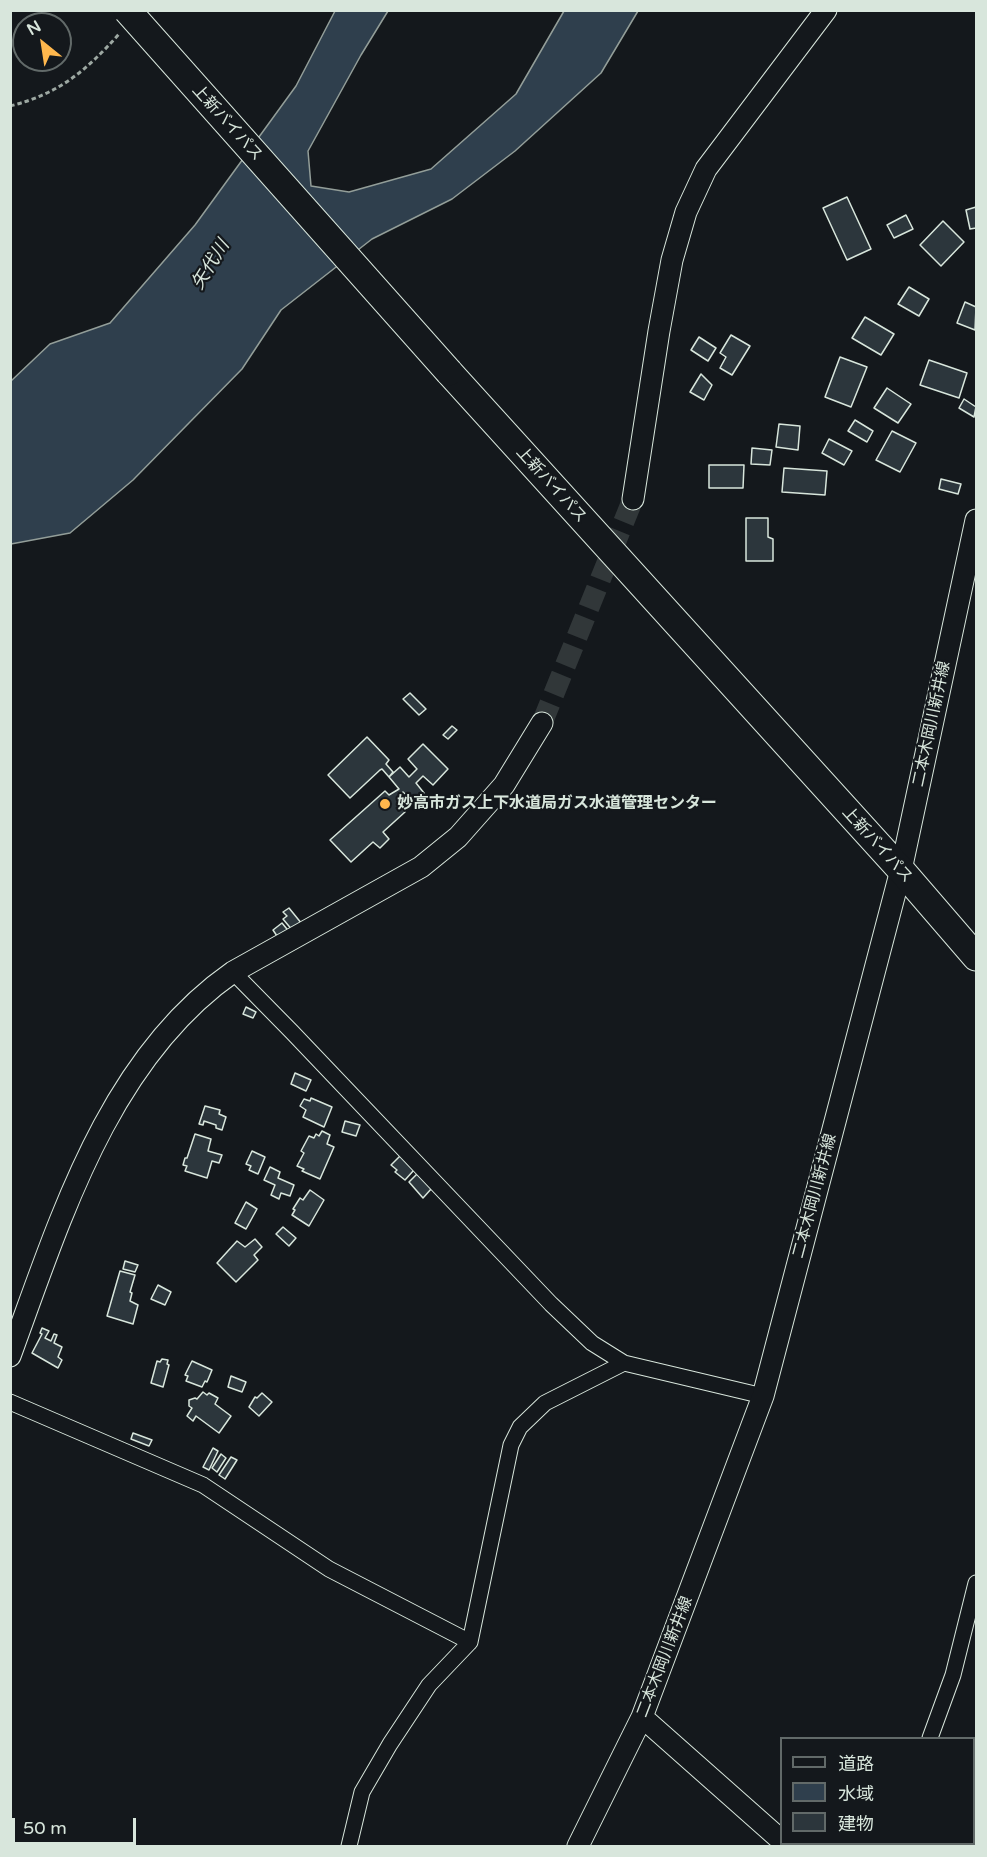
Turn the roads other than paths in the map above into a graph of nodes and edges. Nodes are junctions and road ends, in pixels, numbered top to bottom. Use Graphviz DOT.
graph roads {
  1 [pos="826,10"];
  2 [pos="124,21"];
  3 [pos="633,499"];
  4 [pos="976,520"];
  5 [pos="542,723"];
  6 [pos="901,870"];
  7 [pos="976,957"];
  8 [pos="233,972"];
  9 [pos="10,1356"];
  10 [pos="624,1363"];
  11 [pos="763,1396"];
  12 [pos="10,1402"];
  13 [pos="976,1583"];
  14 [pos="470,1642"];
  15 [pos="642,1717"];
  16 [pos="930,1737"];
  17 [pos="780,1840"];
  18 [pos="349,1846"];
  19 [pos="578,1846"];
  1 -- 3 [label="street"];
  2 -- 6 [label="highway, 上新バイパス, bridge"];
  4 -- 6 [label="street, 二本木岡川新井線"];
  5 -- 8 [label="street"];
  6 -- 7 [label="highway, 上新バイパス"];
  6 -- 11 [label="street, 二本木岡川新井線"];
  8 -- 9 [label="street"];
  8 -- 10 [label="street"];
  10 -- 11 [label="street"];
  10 -- 14 [label="street"];
  11 -- 15 [label="street, 二本木岡川新井線"];
  12 -- 14 [label="street"];
  13 -- 16 [label="street"];
  14 -- 18 [label="street"];
  15 -- 17 [label="street"];
  15 -- 19 [label="street, 二本木岡川新井線"];
}
